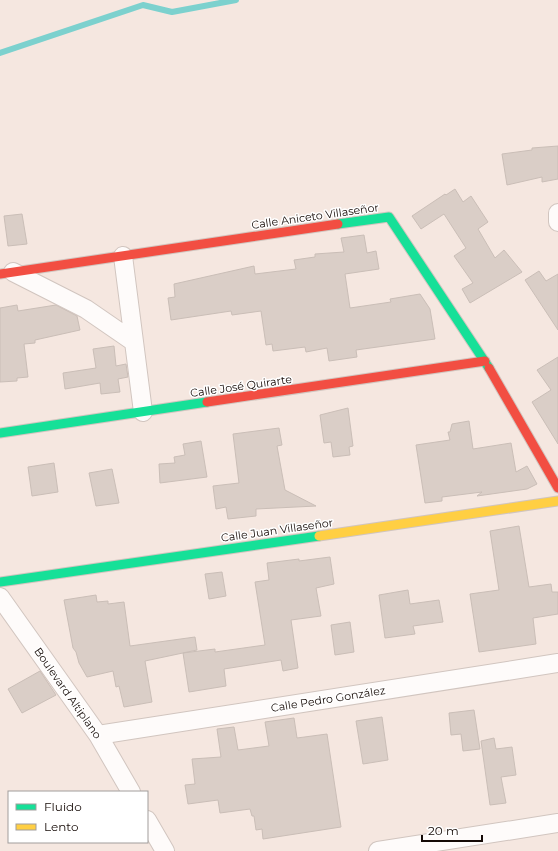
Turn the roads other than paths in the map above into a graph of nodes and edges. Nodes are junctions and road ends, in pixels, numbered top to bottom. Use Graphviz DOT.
graph roads {
  1 [pos="558,213"];
  2 [pos="558,222"];
  3 [pos="123,256"];
  4 [pos="7,273"];
  5 [pos="134,342"];
  6 [pos="485,361"];
  7 [pos="143,412"];
  8 [pos="0,433"];
  9 [pos="558,488"];
  10 [pos="558,501"];
  11 [pos="0,582"];
  12 [pos="0,597"];
  13 [pos="558,663"];
  14 [pos="98,735"];
  15 [pos="130,791"];
  16 [pos="148,822"];
  17 [pos="558,823"];
  18 [pos="165,851"];
  19 [pos="378,851"];
  1 -- 2 [label="street"];
  3 -- 4 [label="street, Calle Aniceto Villaseñor"];
  3 -- 5 [label="street"];
  3 -- 6 [label="street, Calle Aniceto Villaseñor"];
  4 -- 5 [label="street"];
  5 -- 7 [label="street"];
  6 -- 7 [label="street, Calle José Quirarte"];
  6 -- 9 [label="street, Calle Aniceto Villaseñor"];
  7 -- 8 [label="street, Calle José Quirarte"];
  10 -- 11 [label="street, Calle Juan Villaseñor"];
  12 -- 14 [label="street, Boulevard Altiplano"];
  13 -- 14 [label="street, Calle Pedro González"];
  14 -- 15 [label="street, Boulevard Altiplano"];
  16 -- 18 [label="street"];
  17 -- 19 [label="street"];
}
